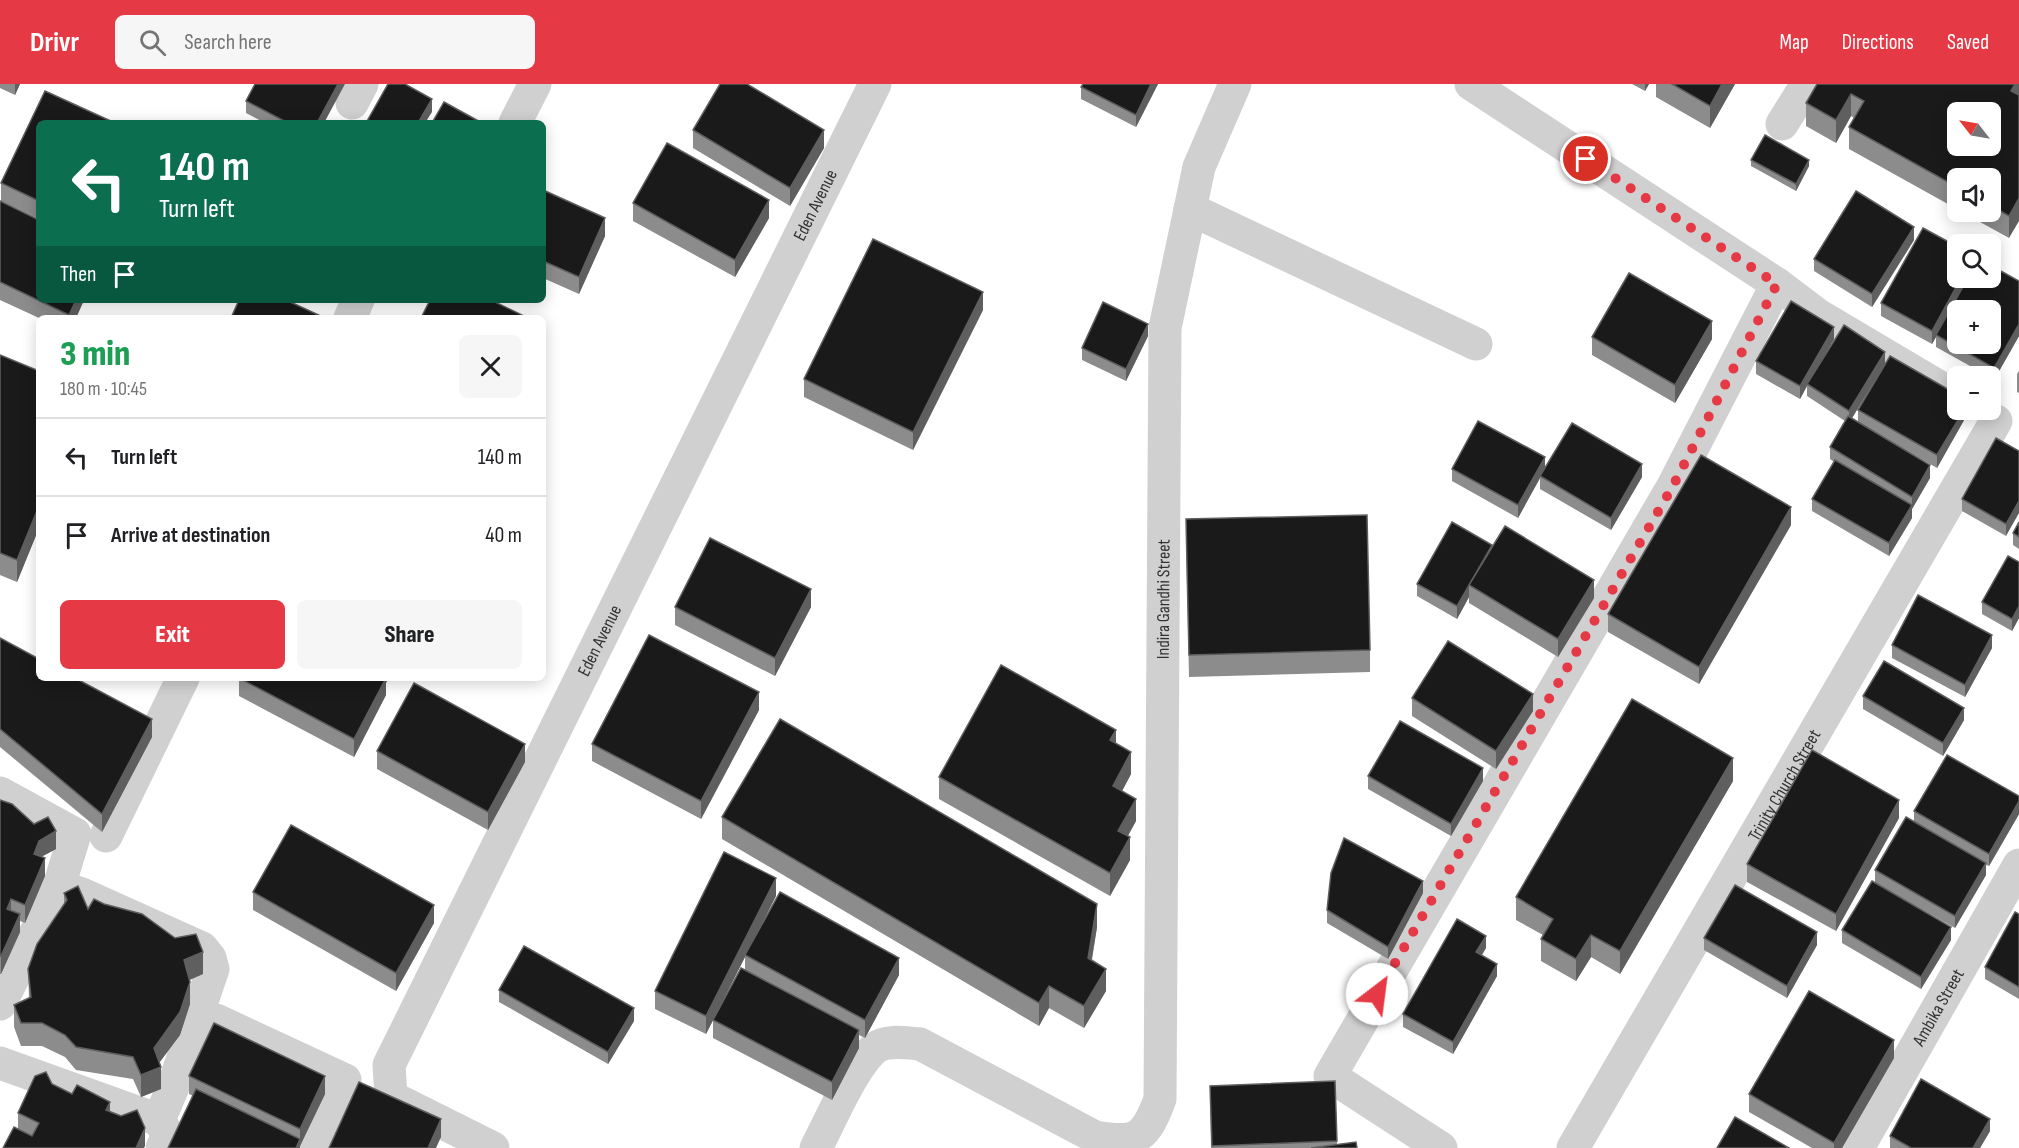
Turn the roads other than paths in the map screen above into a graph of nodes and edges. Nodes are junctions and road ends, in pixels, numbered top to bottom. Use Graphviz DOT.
graph roads {
  1 [pos="535,84"];
  2 [pos="875,84"];
  3 [pos="1235,84"];
  4 [pos="1471,84"];
  5 [pos="1806,84"];
  6 [pos="516,120"];
  7 [pos="1782,124"];
  8 [pos="1190,209"];
  9 [pos="1777,284"];
  10 [pos="1476,344"];
  11 [pos="1947,391"];
  12 [pos="1998,421"];
  13 [pos="182,681"];
  14 [pos="0,794"];
  15 [pos="106,836"];
  16 [pos="2019,865"];
  17 [pos="59,886"];
  18 [pos="0,1004"];
  19 [pos="216,1020"];
  20 [pos="0,1063"];
  21 [pos="345,1080"];
  22 [pos="391,1097"];
  23 [pos="161,1134"];
  24 [pos="316,1148"];
  25 [pos="493,1148"];
  26 [pos="816,1148"];
  27 [pos="1441,1148"];
  28 [pos="1573,1148"];
  29 [pos="1858,1148"];
  1 -- 6 [label="street"];
  2 -- 22 [label="street, Eden Avenue"];
  3 -- 8 [label="street, Indira Gandhi Street"];
  4 -- 9 [label="street"];
  5 -- 7 [label="street"];
  8 -- 10 [label="street"];
  8 -- 26 [label="street, Indira Gandhi Street"];
  9 -- 11 [label="street"];
  9 -- 27 [label="street"];
  12 -- 28 [label="street, Trinity Church Street"];
  13 -- 15 [label="street"];
  14 -- 17 [label="street"];
  16 -- 29 [label="street, Ambika Street"];
  17 -- 18 [label="street"];
  17 -- 23 [label="street"];
  19 -- 21 [label="street"];
  20 -- 23 [label="street"];
  21 -- 22 [label="street"];
  21 -- 24 [label="street"];
  22 -- 25 [label="street"];
}
